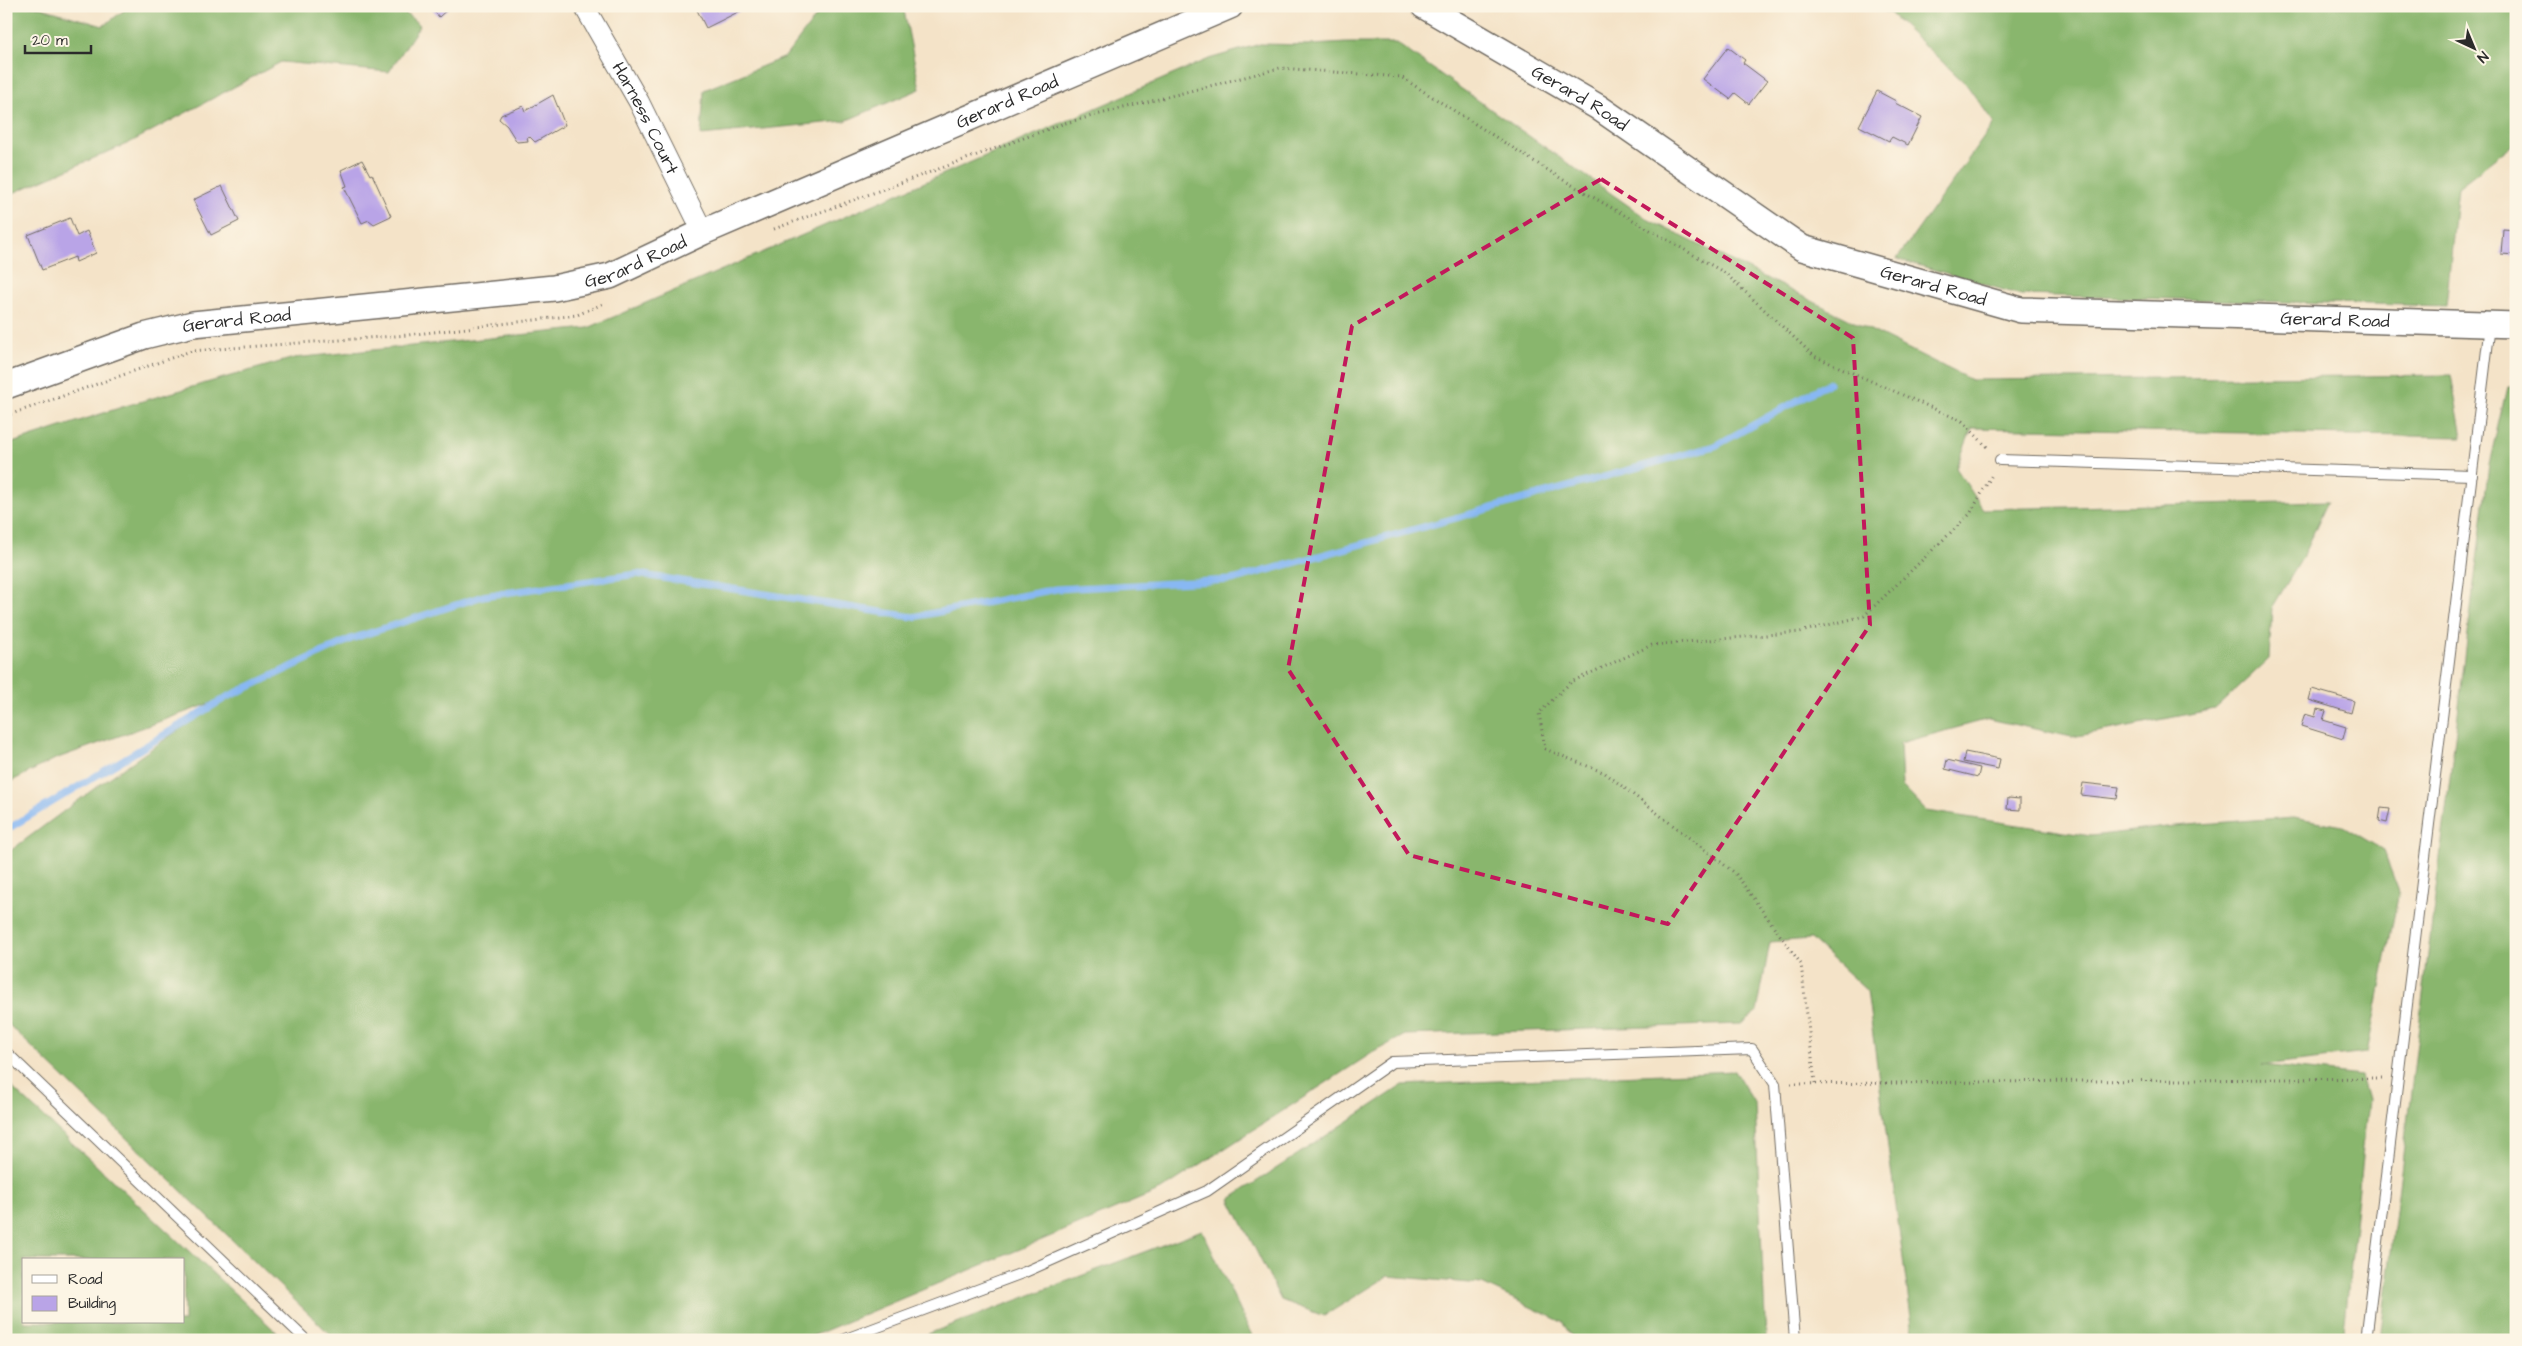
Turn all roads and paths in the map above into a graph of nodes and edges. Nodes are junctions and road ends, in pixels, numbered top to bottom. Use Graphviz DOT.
graph roads {
  1 [pos="584,6"];
  2 [pos="1230,6"];
  3 [pos="1424,6"];
  4 [pos="770,231"];
  5 [pos="703,232"];
  6 [pos="612,300"];
  7 [pos="2490,325"];
  8 [pos="2516,325"];
  9 [pos="6,386"];
  10 [pos="6,416"];
  11 [pos="2000,460"];
  12 [pos="2472,475"];
  13 [pos="6,1052"];
  14 [pos="2398,1077"];
  15 [pos="1814,1083"];
  16 [pos="1775,1084"];
  17 [pos="306,1340"];
  18 [pos="844,1340"];
  19 [pos="1795,1340"];
  20 [pos="2366,1340"];
  1 -- 5 [label="street, Harness Court"];
  2 -- 5 [label="street, Gerard Road"];
  3 -- 7 [label="street, Gerard Road"];
  4 -- 11 [label="path"];
  5 -- 9 [label="street, Gerard Road"];
  6 -- 10 [label="path"];
  7 -- 8 [label="street, Gerard Road"];
  7 -- 12 [label="lane"];
  11 -- 12 [label="lane"];
  11 -- 15 [label="path"];
  12 -- 14 [label="lane"];
  13 -- 17 [label="lane"];
  14 -- 15 [label="path"];
  14 -- 20 [label="lane"];
  15 -- 16 [label="path"];
  16 -- 18 [label="lane"];
  16 -- 19 [label="lane"];
}
